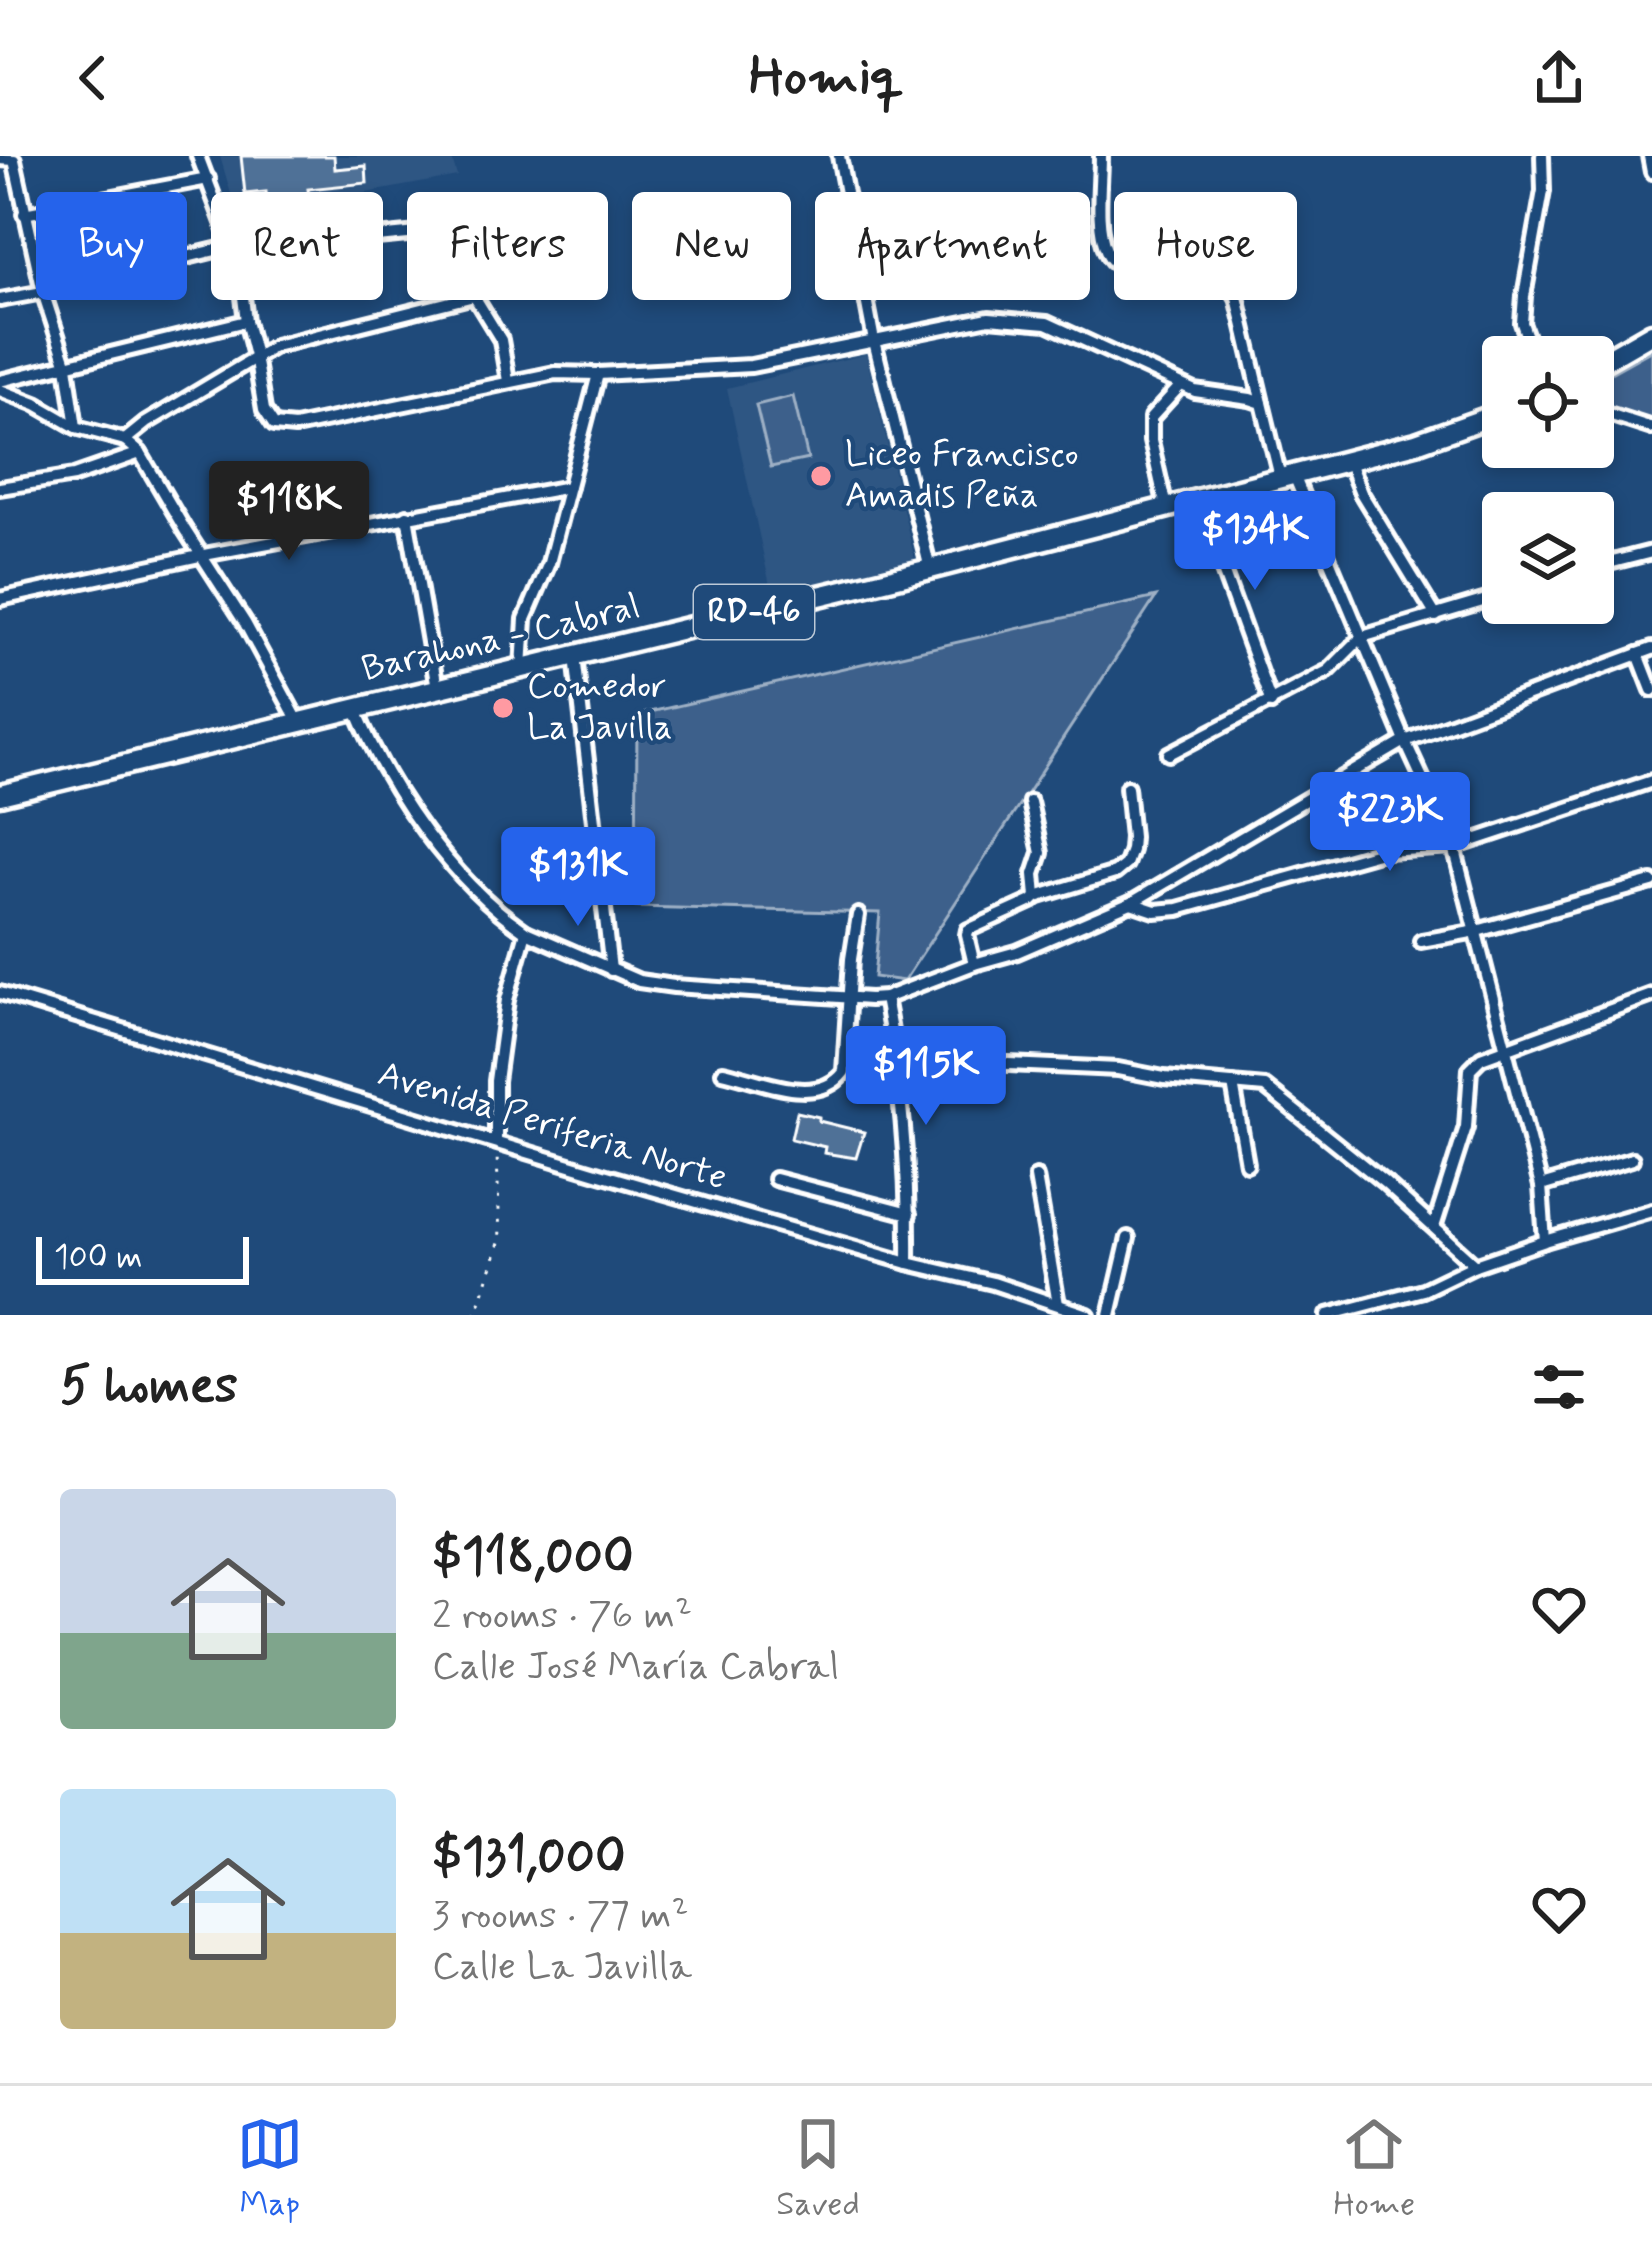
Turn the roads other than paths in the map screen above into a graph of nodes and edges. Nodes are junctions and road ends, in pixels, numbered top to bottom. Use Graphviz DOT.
graph roads {
  1 [pos="198,156"];
  2 [pos="839,156"];
  3 [pos="1101,156"];
  4 [pos="1543,156"];
  5 [pos="1649,156"];
  6 [pos="0,159"];
  7 [pos="1652,172"];
  8 [pos="208,179"];
  9 [pos="213,192"];
  10 [pos="24,214"];
  11 [pos="36,263"];
  12 [pos="36,293"];
  13 [pos="0,300"];
  14 [pos="46,300"];
  15 [pos="243,300"];
  16 [pos="458,300"];
  17 [pos="476,300"];
  18 [pos="246,321"];
  19 [pos="1652,333"];
  20 [pos="1527,336"];
  21 [pos="874,341"];
  22 [pos="255,356"];
  23 [pos="1614,356"];
  24 [pos="67,366"];
  25 [pos="598,374"];
  26 [pos="508,381"];
  27 [pos="1180,385"];
  28 [pos="0,386"];
  29 [pos="1262,404"];
  30 [pos="1614,416"];
  31 [pos="1482,419"];
  32 [pos="76,427"];
  33 [pos="1652,428"];
  34 [pos="125,440"];
  35 [pos="140,453"];
  36 [pos="1348,460"];
  37 [pos="1286,475"];
  38 [pos="569,487"];
  39 [pos="0,488"];
  40 [pos="1197,499"];
  41 [pos="1166,507"];
  42 [pos="407,516"];
  43 [pos="1652,552"];
  44 [pos="204,555"];
  45 [pos="1614,562"];
  46 [pos="929,569"];
  47 [pos="0,598"];
  48 [pos="1482,602"];
  49 [pos="1436,616"];
  50 [pos="1362,637"];
  51 [pos="1652,649"];
  52 [pos="1638,654"];
  53 [pos="575,656"];
  54 [pos="522,668"];
  55 [pos="437,688"];
  56 [pos="1652,690"];
  57 [pos="1271,703"];
  58 [pos="355,708"];
  59 [pos="298,721"];
  60 [pos="1405,741"];
  61 [pos="1169,754"];
  62 [pos="1652,782"];
  63 [pos="1127,787"];
  64 [pos="0,795"];
  65 [pos="1030,802"];
  66 [pos="1454,847"];
  67 [pos="1652,882"];
  68 [pos="1036,897"];
  69 [pos="1131,903"];
  70 [pos="858,915"];
  71 [pos="1477,931"];
  72 [pos="526,932"];
  73 [pos="1421,941"];
  74 [pos="974,964"];
  75 [pos="610,970"];
  76 [pos="0,993"];
  77 [pos="1652,995"];
  78 [pos="848,998"];
  79 [pos="885,998"];
  80 [pos="1507,1048"];
  81 [pos="897,1059"];
  82 [pos="723,1072"];
  83 [pos="1233,1084"];
  84 [pos="496,1142"];
  85 [pos="1632,1159"];
  86 [pos="1247,1164"];
  87 [pos="1036,1177"];
  88 [pos="775,1179"];
  89 [pos="1541,1186"];
  90 [pos="1652,1210"];
  91 [pos="909,1214"];
  92 [pos="1434,1227"];
  93 [pos="1128,1238"];
  94 [pos="1545,1241"];
  95 [pos="908,1264"];
  96 [pos="1475,1265"];
  97 [pos="1058,1304"];
  98 [pos="1079,1314"];
  99 [pos="1110,1315"];
  100 [pos="1328,1315"];
  1 -- 8 [label="street"];
  2 -- 21 [label="street"];
  3 -- 29 [label="street"];
  4 -- 20 [label="street"];
  5 -- 7 [label="street"];
  6 -- 10 [label="street"];
  8 -- 9 [label="street"];
  8 -- 10 [label="street"];
  10 -- 11 [label="street"];
  12 -- 13 [label="street"];
  14 -- 24 [label="street"];
  15 -- 18 [label="street"];
  16 -- 22 [label="street"];
  17 -- 26 [label="street"];
  18 -- 22 [label="street"];
  18 -- 24 [label="street"];
  19 -- 23 [label="main road"];
  21 -- 25 [label="street"];
  21 -- 27 [label="street"];
  21 -- 46 [label="street"];
  22 -- 26 [label="street"];
  22 -- 34 [label="street"];
  24 -- 28 [label="street"];
  24 -- 32 [label="street"];
  25 -- 26 [label="street"];
  25 -- 38 [label="street"];
  27 -- 29 [label="street"];
  27 -- 41 [label="street"];
  28 -- 32 [label="street"];
  29 -- 37 [label="street"];
  30 -- 33 [label="street"];
  31 -- 36 [label="main road, Barahona - Cabral / RD-46"];
  32 -- 34 [label="street"];
  34 -- 35 [label="street"];
  35 -- 39 [label="street"];
  35 -- 44 [label="street"];
  36 -- 37 [label="main road, Barahona - Cabral / RD-46"];
  36 -- 49 [label="street"];
  37 -- 40 [label="main road, Barahona - Cabral / RD-46"];
  37 -- 50 [label="street"];
  38 -- 42 [label="street"];
  38 -- 54 [label="street"];
  40 -- 41 [label="main road, Barahona - Cabral / RD-46"];
  40 -- 57 [label="street"];
  41 -- 46 [label="main road, Barahona - Cabral / RD-46"];
  42 -- 44 [label="street"];
  42 -- 55 [label="street"];
  43 -- 45 [label="street"];
  44 -- 47 [label="street"];
  44 -- 59 [label="street"];
  46 -- 53 [label="main road, Barahona - Cabral / RD-46"];
  48 -- 49 [label="street"];
  49 -- 50 [label="street"];
  50 -- 57 [label="street"];
  50 -- 60 [label="street"];
  51 -- 52 [label="street"];
  52 -- 56 [label="street"];
  52 -- 60 [label="street"];
  53 -- 54 [label="main road, Barahona - Cabral / RD-46"];
  53 -- 75 [label="street"];
  54 -- 55 [label="main road, Barahona - Cabral / RD-46"];
  55 -- 58 [label="main road, Barahona - Cabral / RD-46"];
  57 -- 61 [label="street"];
  58 -- 59 [label="main road, Barahona - Cabral / RD-46"];
  58 -- 72 [label="street"];
  59 -- 64 [label="main road, Barahona - Cabral / RD-46"];
  60 -- 66 [label="street"];
  60 -- 69 [label="street"];
  62 -- 66 [label="street"];
  63 -- 68 [label="street"];
  65 -- 68 [label="street"];
  66 -- 69 [label="street"];
  66 -- 71 [label="street"];
  67 -- 71 [label="street"];
  68 -- 74 [label="street"];
  69 -- 74 [label="street"];
  70 -- 78 [label="street"];
  71 -- 73 [label="street"];
  71 -- 80 [label="street"];
  72 -- 75 [label="street"];
  72 -- 84 [label="street"];
  74 -- 79 [label="street"];
  75 -- 78 [label="street"];
  76 -- 84 [label="street, Avenida Periferia Norte"];
  77 -- 80 [label="street"];
  78 -- 79 [label="street"];
  78 -- 82 [label="street"];
  79 -- 81 [label="street"];
  80 -- 89 [label="street"];
  80 -- 92 [label="street"];
  81 -- 83 [label="street"];
  81 -- 91 [label="street"];
  83 -- 86 [label="street"];
  83 -- 92 [label="street"];
  84 -- 95 [label="street, Avenida Periferia Norte"];
  85 -- 89 [label="street"];
  87 -- 97 [label="street"];
  88 -- 91 [label="street"];
  89 -- 94 [label="street"];
  90 -- 94 [label="street"];
  91 -- 95 [label="street"];
  92 -- 96 [label="street"];
  93 -- 99 [label="street"];
  94 -- 96 [label="street"];
  95 -- 97 [label="street, Avenida Periferia Norte"];
  96 -- 100 [label="street"];
  97 -- 98 [label="street, Avenida Periferia Norte"];
}
